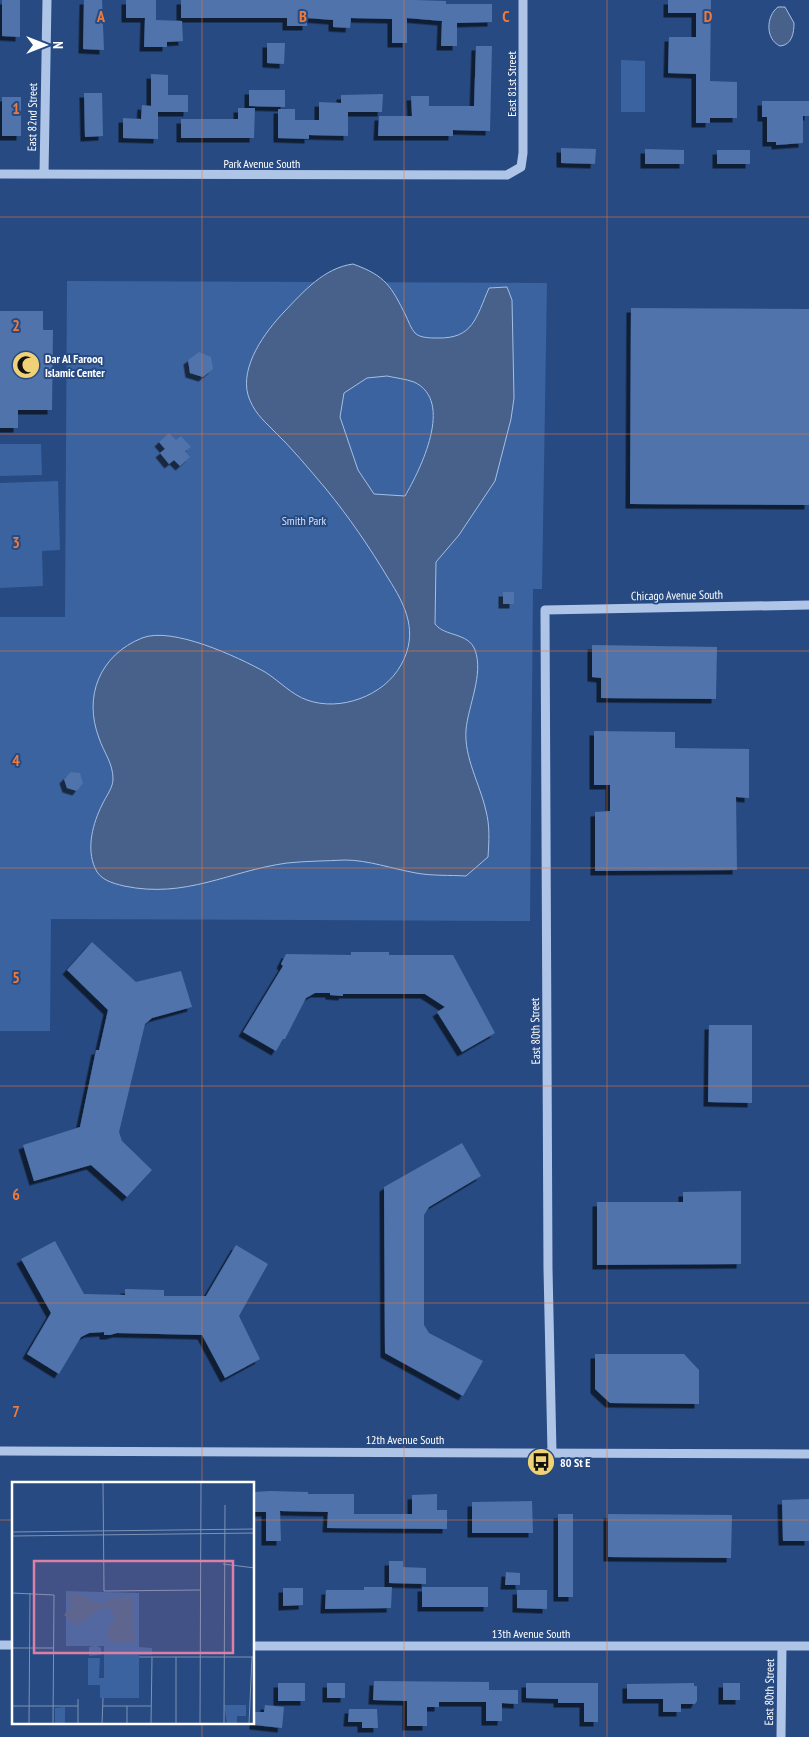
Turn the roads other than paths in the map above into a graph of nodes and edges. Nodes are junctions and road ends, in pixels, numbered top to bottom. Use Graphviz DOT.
graph roads {
  1 [pos="47,0"];
  2 [pos="524,0"];
  3 [pos="521,167"];
  4 [pos="0,174"];
  5 [pos="44,174"];
  6 [pos="809,605"];
  7 [pos="545,610"];
  8 [pos="0,1451"];
  9 [pos="552,1452"];
  10 [pos="809,1454"];
  11 [pos="255,1646"];
  12 [pos="782,1646"];
  13 [pos="809,1646"];
  14 [pos="781,1737"];
  1 -- 5 [label="street, East 82nd Street"];
  2 -- 3 [label="street, East 81st Street"];
  3 -- 5 [label="street, Park Avenue South"];
  4 -- 5 [label="street, Park Avenue South"];
  6 -- 7 [label="street, Chicago Avenue South"];
  7 -- 9 [label="street, East 80th Street"];
  8 -- 9 [label="street, 12th Avenue South"];
  9 -- 10 [label="street, 12th Avenue South"];
  11 -- 12 [label="street, 13th Avenue South"];
  12 -- 13 [label="street, 13th Avenue South"];
  12 -- 14 [label="street, East 80th Street"];
}
